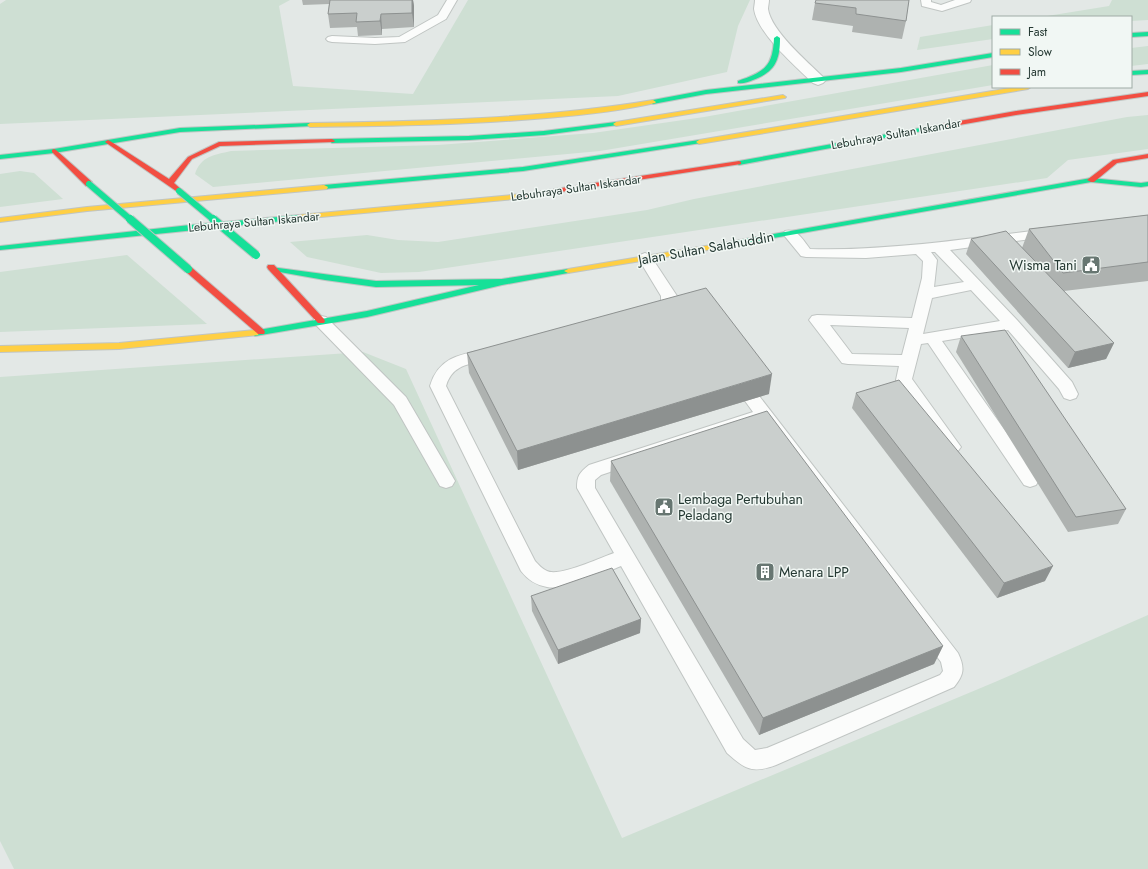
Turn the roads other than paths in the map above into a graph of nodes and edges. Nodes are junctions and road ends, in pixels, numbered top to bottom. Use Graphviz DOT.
graph roads {
  1 [pos="452,0"];
  2 [pos="762,0"];
  3 [pos="926,0"];
  4 [pos="966,0"];
  5 [pos="1148,34"];
  6 [pos="1132,36"];
  7 [pos="777,38"];
  8 [pos="332,39"];
  9 [pos="992,55"];
  10 [pos="1148,72"];
  11 [pos="1132,73"];
  12 [pos="818,80"];
  13 [pos="1021,88"];
  14 [pos="706,92"];
  15 [pos="1148,94"];
  16 [pos="108,142"];
  17 [pos="54,151"];
  18 [pos="1148,156"];
  19 [pos="0,157"];
  20 [pos="1091,180"];
  21 [pos="170,183"];
  22 [pos="1148,184"];
  23 [pos="0,220"];
  24 [pos="1062,231"];
  25 [pos="790,234"];
  26 [pos="938,246"];
  27 [pos="0,248"];
  28 [pos="919,249"];
  29 [pos="645,258"];
  30 [pos="274,269"];
  31 [pos="502,282"];
  32 [pos="974,285"];
  33 [pos="925,294"];
  34 [pos="639,315"];
  35 [pos="321,321"];
  36 [pos="918,323"];
  37 [pos="1012,324"];
  38 [pos="261,332"];
  39 [pos="932,338"];
  40 [pos="914,341"];
  41 [pos="0,349"];
  42 [pos="503,350"];
  43 [pos="909,361"];
  44 [pos="740,383"];
  45 [pos="1070,394"];
  46 [pos="764,415"];
  47 [pos="960,458"];
  48 [pos="1030,480"];
  49 [pos="446,481"];
  50 [pos="625,556"];
  1 -- 8 [label="lane"];
  2 -- 7 [label="street"];
  3 -- 4 [label="lane"];
  5 -- 6 [label="main road"];
  7 -- 12 [label="street"];
  7 -- 14 [label="main road"];
  9 -- 12 [label="main road"];
  10 -- 11 [label="main road"];
  12 -- 14 [label="main road"];
  12 -- 21 [label="main road"];
  13 -- 23 [label="main road, Lebuhraya Sultan Iskandar"];
  14 -- 16 [label="main road"];
  15 -- 27 [label="main road, Lebuhraya Sultan Iskandar"];
  16 -- 17 [label="main road"];
  16 -- 21 [label="main road"];
  17 -- 19 [label="main road"];
  17 -- 38 [label="main road, bridge"];
  18 -- 20 [label="main road, Jalan Sultan Salahuddin"];
  20 -- 22 [label="main road, Jalan Sultan Salahuddin"];
  20 -- 25 [label="main road, Jalan Sultan Salahuddin"];
  21 -- 30 [label="main road, bridge"];
  24 -- 26 [label="lane"];
  25 -- 28 [label="lane"];
  25 -- 29 [label="main road, Jalan Sultan Salahuddin"];
  26 -- 28 [label="lane"];
  26 -- 32 [label="lane"];
  28 -- 33 [label="lane"];
  29 -- 31 [label="main road, Jalan Sultan Salahuddin"];
  29 -- 34 [label="lane"];
  30 -- 31 [label="main road"];
  30 -- 35 [label="main road"];
  31 -- 35 [label="main road, Jalan Sultan Salahuddin"];
  32 -- 33 [label="lane"];
  32 -- 37 [label="lane"];
  33 -- 36 [label="lane"];
  35 -- 38 [label="main road, Jalan Sultan Salahuddin"];
  35 -- 49 [label="lane"];
  36 -- 40 [label="lane"];
  36 -- 43 [label="lane"];
  37 -- 39 [label="lane"];
  37 -- 45 [label="lane"];
  38 -- 41 [label="main road, Jalan Sultan Salahuddin"];
  39 -- 40 [label="lane"];
  39 -- 48 [label="lane"];
  40 -- 43 [label="lane"];
  42 -- 50 [label="lane"];
  43 -- 47 [label="lane"];
  44 -- 46 [label="lane"];
  46 -- 50 [label="lane"];
  46 -- 50 [label="lane"];
}
